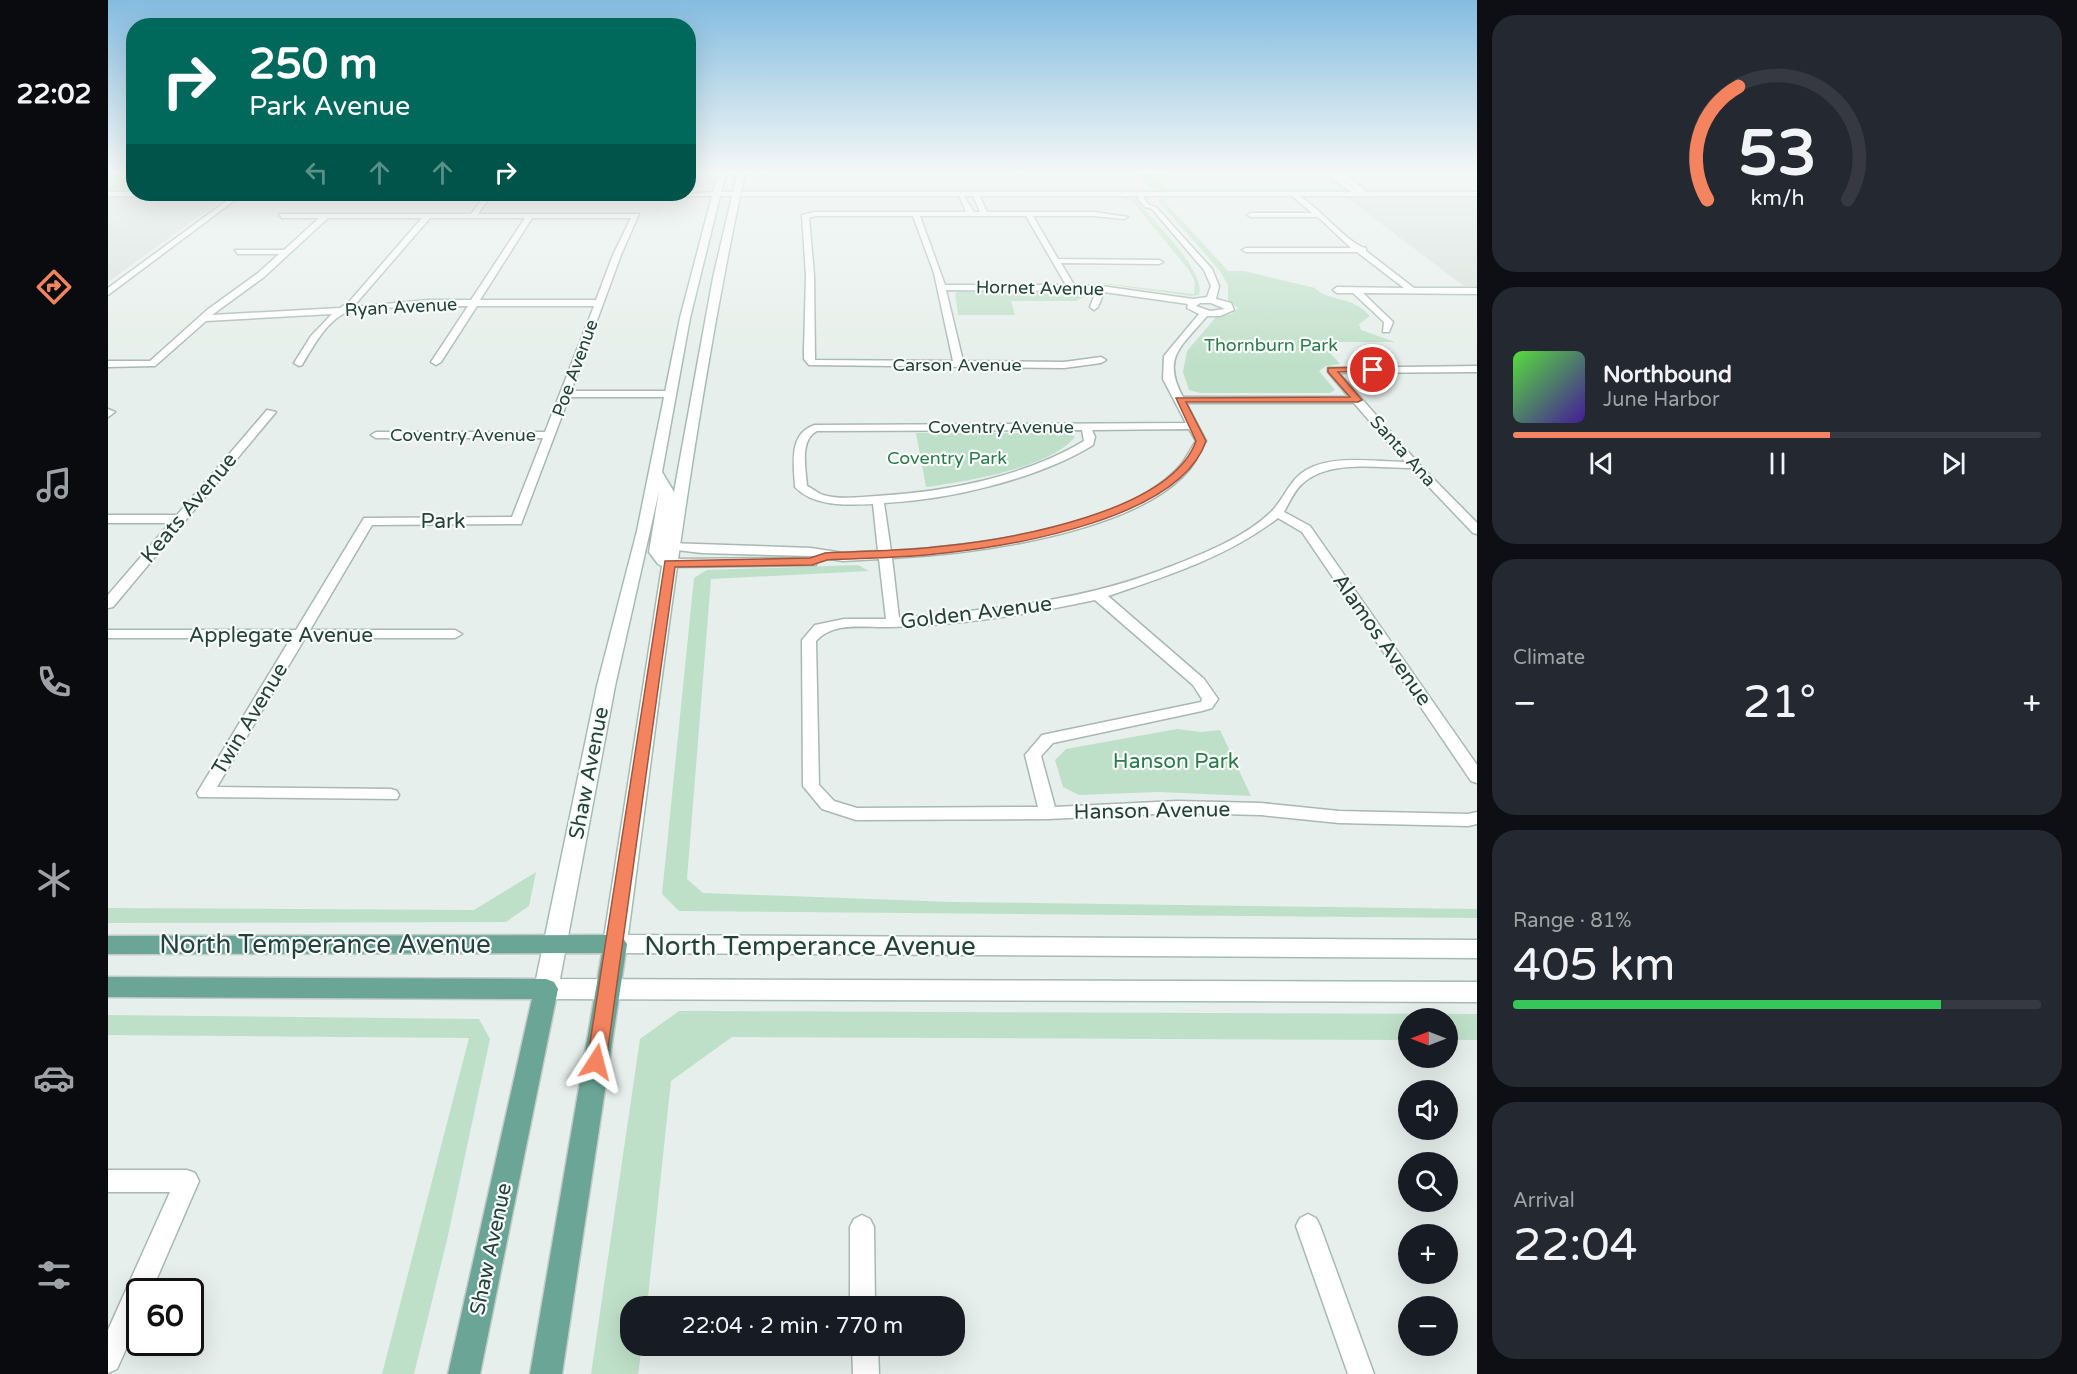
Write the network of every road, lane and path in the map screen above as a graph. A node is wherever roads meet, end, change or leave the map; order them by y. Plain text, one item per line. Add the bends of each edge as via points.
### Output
1 (182, 237) edge
2 (303, 237) edge
3 (410, 237) edge
4 (516, 237) edge
5 (627, 237) edge
6 (705, 237) edge
7 (727, 237) edge
8 (804, 237) edge
9 (924, 237) edge
10 (1042, 237) edge
11 (1180, 237) edge
12 (1343, 237) edge
13 (1246, 250) dead end
14 (1363, 250) junction
15 (238, 252) dead end
16 (287, 252) junction
17 (1056, 261) junction
18 (1159, 262) dead end
19 (941, 287) junction
20 (1071, 287) junction
21 (1101, 289) junction
22 (1336, 290) dead end
23 (1413, 291) junction
24 (1477, 291) edge
25 (108, 292) edge
26 (1357, 292) junction
27 (1211, 300) junction
28 (474, 303) junction
29 (599, 303) junction
30 (1192, 304) junction
31 (1094, 308) dead end
32 (344, 309) junction
33 (1205, 313) junction
34 (203, 318) junction
35 (1386, 330) dead end
36 (1101, 360) dead end
37 (436, 362) dead end
38 (298, 363) dead end
39 (108, 364) edge
40 (959, 365) junction
41 (1477, 369) edge
42 (567, 391) junction
43 (672, 391) junction
44 (1180, 400) junction
45 (1358, 400) junction
46 (271, 412) dead end
47 (1195, 426) junction
48 (1086, 427) junction
49 (376, 435) dead end
50 (550, 435) junction
51 (686, 455) junction
52 (1414, 465) junction
53 (655, 472) junction
54 (878, 499) junction
55 (1277, 513) junction
56 (108, 519) edge
57 (180, 519) junction
58 (369, 521) joint
59 (517, 521) joint
60 (1477, 530) edge
61 (672, 546) junction
62 (884, 554) junction
63 (825, 556) junction
64 (670, 563) junction
65 (1098, 595) junction
66 (108, 604) edge
67 (893, 623) junction
68 (108, 634) edge
69 (455, 634) dead end
70 (300, 635) junction
71 (1477, 777) edge
72 (391, 795) dead end
73 (828, 805) joint
74 (1048, 813) junction
75 (1477, 818) edge
76 (555, 944) junction
77 (108, 945) edge
78 (615, 945) junction
79 (1477, 949) edge
80 (108, 987) edge
81 (546, 989) junction
82 (608, 989) junction
83 (1477, 992) edge
84 (108, 1181) edge
85 (1308, 1226) dead end
86 (862, 1227) dead end
87 (864, 1296) edge
88 (865, 1356) edge
89 (108, 1360) edge
90 (464, 1374) edge
91 (546, 1374) edge
92 (866, 1374) edge
93 (1361, 1374) edge

1 - 25 street
2 - 16 street
3 - 32 street
4 - 28 street
5 - 29 street, Poe Avenue
6 - 43 main road, Shaw Avenue
7 - 51 main road
8 - 40 street, Carson Avenue via 809,265 807,318 812,363
9 - 19 street
10 - 17 street
11 - 27 street via 1208,269 1215,286
12 - 14 street
13 - 14 street
14 - 23 street
15 - 16 street
16 - 34 street
17 - 18 street
17 - 20 street
19 - 20 street, Hornet Avenue
19 - 40 street
20 - 21 street, Hornet Avenue
21 - 30 street, Hornet Avenue
21 - 31 street
22 - 26 street
23 - 24 street
23 - 26 street
26 - 35 street via 1389,322
27 - 30 street
27 - 33 street via 1228,305 1230,310
28 - 29 street, Ryan Avenue
28 - 32 street, Ryan Avenue
28 - 37 street
29 - 42 street, Poe Avenue
30 - 33 street
32 - 34 street, Ryan Avenue
32 - 38 street via 310,344
33 - 44 street via 1168,356 1168,379
34 - 39 street via 152,364
36 - 40 street, Carson Avenue via 1064,365
41 - 45 street, Santa Ana via 1331,370
42 - 43 street
42 - 50 street, Poe Avenue
43 - 51 main road via 680,390 685,396 679,435
43 - 53 main road, Shaw Avenue
44 - 45 street
44 - 47 street
45 - 52 street, Santa Ana
46 - 57 street, Keats Avenue
47 - 48 street, Coventry Avenue
47 - 62 street via 1201,441 1187,468 1169,483 1118,510 1013,540
48 - 54 street via 1090,437 1084,448 1034,471 974,487
48 - 54 street, Coventry Avenue via 807,430 801,438 801,487 809,495 824,499
49 - 50 street, Coventry Avenue
50 - 59 street, Poe Avenue
51 - 61 main road
52 - 55 street, Golden Avenue via 1338,465 1314,470 1296,483
52 - 60 street, Santa Ana
53 - 64 main road via 667,492 657,552
53 - 76 main road, Shaw Avenue via 606,686
54 - 62 street
55 - 65 street, Golden Avenue via 1248,534 1176,569
55 - 71 street, Alamos Avenue via 1306,529
56 - 57 street
57 - 66 street, Keats Avenue
58 - 59 street, Park
58 - 70 street, Twin Avenue
61 - 63 street via 811,552
61 - 64 main road
62 - 63 street
62 - 67 street
63 - 64 street via 812,562
64 - 78 main road
65 - 67 street, Golden Avenue via 1021,611
65 - 74 street via 1199,682 1210,699 1207,705 1197,708 1048,739 1033,754
67 - 73 street, Golden Avenue via 844,623 820,628 809,640 811,786
68 - 70 street, Applegate Avenue
69 - 70 street, Applegate Avenue
70 - 72 street, Twin Avenue via 205,793
73 - 74 street, Hanson Avenue via 856,814
74 - 75 street, Hanson Avenue via 1177,807 1261,809 1339,817
76 - 77 main road, North Temperance Avenue
76 - 78 main road, North Temperance Avenue
76 - 81 main road, Shaw Avenue
78 - 79 main road, North Temperance Avenue
78 - 82 main road
80 - 81 main road, North Temperance Avenue
81 - 82 main road, North Temperance Avenue
81 - 90 main road, Shaw Avenue
82 - 83 main road, North Temperance Avenue
82 - 91 main road
84 - 89 street via 188,1181
85 - 93 street
86 - 87 street
88 - 92 street

